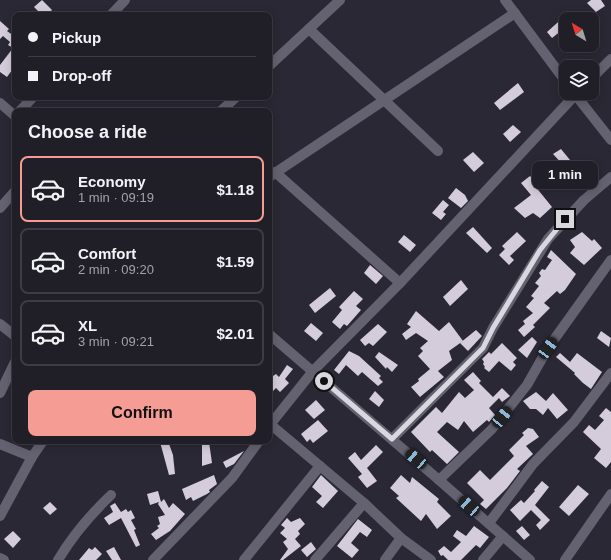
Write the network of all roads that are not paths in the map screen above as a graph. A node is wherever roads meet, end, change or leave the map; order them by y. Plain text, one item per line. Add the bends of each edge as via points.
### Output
1 (125, 0) edge
2 (340, 0) edge
3 (505, 0) edge
4 (114, 12) edge
5 (515, 13) junction
6 (309, 29) junction
7 (611, 59) edge
8 (272, 63) edge
9 (599, 71) edge
10 (559, 73) edge
11 (384, 99) junction
12 (30, 100) edge
13 (233, 100) edge
14 (570, 100) edge
15 (581, 100) edge
16 (0, 103) edge
17 (23, 108) edge
18 (223, 108) edge
19 (12, 113) edge
20 (611, 140) edge
21 (438, 151) dead end
22 (272, 175) edge
23 (611, 177) edge
24 (12, 194) edge
25 (0, 208) edge
26 (611, 260) edge
27 (400, 283) junction
28 (0, 324) edge
29 (12, 334) edge
30 (272, 337) edge
31 (12, 368) edge
32 (313, 371) junction
33 (611, 373) edge
34 (0, 393) edge
35 (272, 422) edge
36 (272, 427) edge
37 (392, 439) junction
38 (0, 444) edge
39 (41, 444) edge
40 (257, 444) edge
41 (32, 457) junction
42 (320, 466) junction
43 (439, 480) junction
44 (611, 494) edge
45 (111, 495) dead end
46 (364, 503) junction
47 (0, 516) edge
48 (489, 523) junction
49 (503, 536) junction
50 (401, 538) junction
51 (0, 558) edge
52 (4, 560) edge
53 (58, 560) edge
54 (152, 560) edge
55 (244, 560) edge
56 (315, 560) edge
57 (385, 560) edge
58 (431, 560) edge
59 (483, 560) edge
60 (530, 560) edge
61 (565, 560) edge

1 - 4 street
2 - 6 street
3 - 5 street
5 - 10 street
5 - 11 street
6 - 8 street
6 - 11 street
7 - 9 street
11 - 21 street
11 - 22 street
12 - 17 street
13 - 18 street
14 - 27 street
15 - 20 street
16 - 19 street
22 - 27 street
23 - 37 street via 584,200 548,239 483,348
24 - 25 street
26 - 43 street via 548,348 527,385 492,429
27 - 32 street
28 - 29 street
30 - 32 street
31 - 34 street
32 - 35 street
32 - 37 street
33 - 48 street via 574,422 533,464
36 - 42 street
37 - 43 street
38 - 41 street
39 - 41 street
40 - 54 street via 232,478
41 - 47 street
42 - 46 street
42 - 55 street
43 - 48 street
44 - 61 street
45 - 53 street via 82,524
46 - 50 street
46 - 56 street
48 - 49 street
49 - 59 street
49 - 60 street
50 - 57 street
50 - 58 street
51 - 52 street

